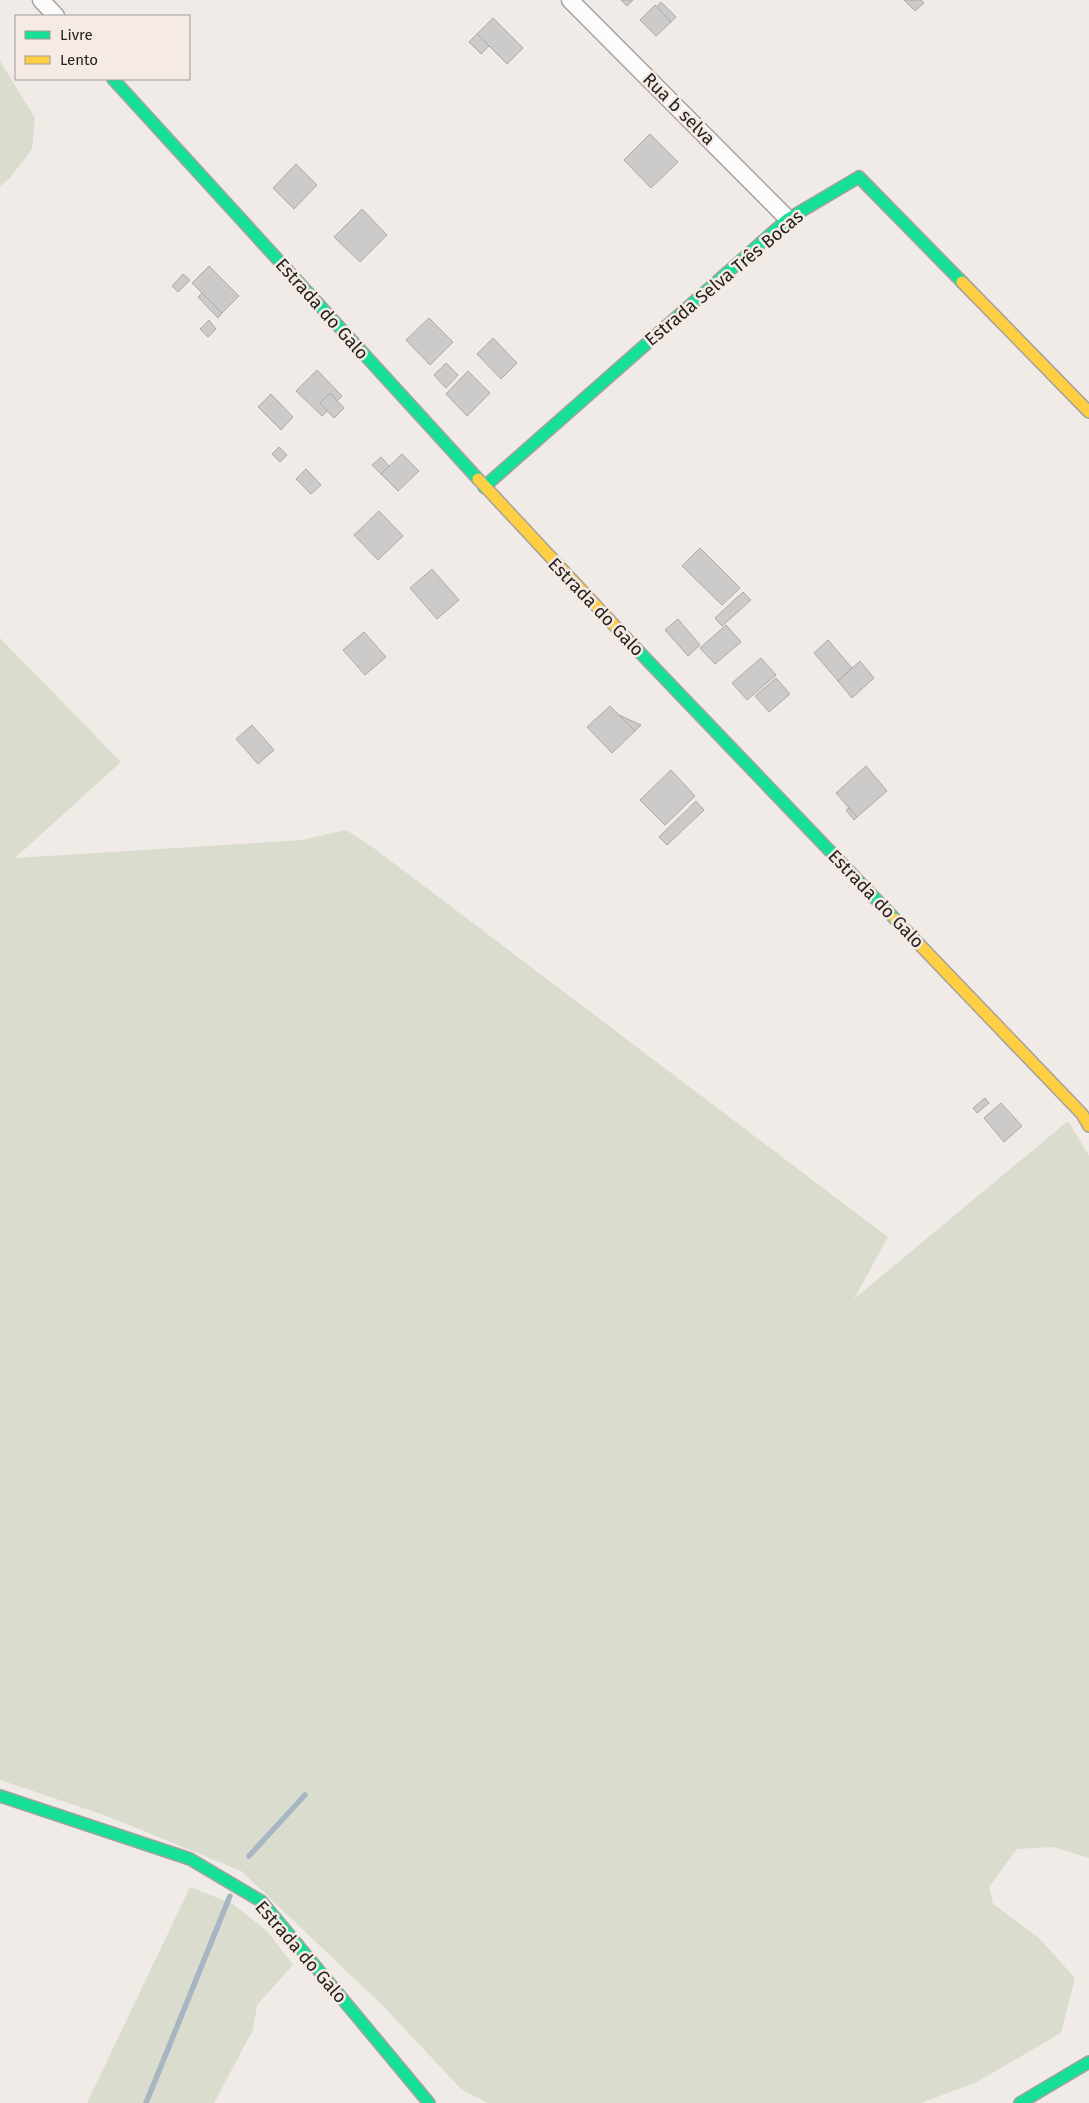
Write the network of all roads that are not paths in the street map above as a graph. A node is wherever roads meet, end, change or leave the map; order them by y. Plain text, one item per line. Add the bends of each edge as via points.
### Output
1 (41, 0) edge
2 (570, 0) edge
3 (55, 15) edge
4 (114, 80) edge
5 (788, 219) junction
6 (1089, 412) edge
7 (484, 487) junction
8 (1089, 1126) edge
9 (0, 1796) edge
10 (1089, 2062) edge
11 (429, 2103) edge
12 (1020, 2103) edge

1 - 3 street
2 - 5 street, Rua b selva
4 - 7 street, Estrada do Galo
5 - 6 street, Estrada Selva Três Bocas via 859,177
5 - 7 street, Estrada Selva Três Bocas
7 - 8 street, Estrada do Galo via 1075,1106
9 - 11 street, Estrada do Galo via 190,1859 261,1901
10 - 12 street

